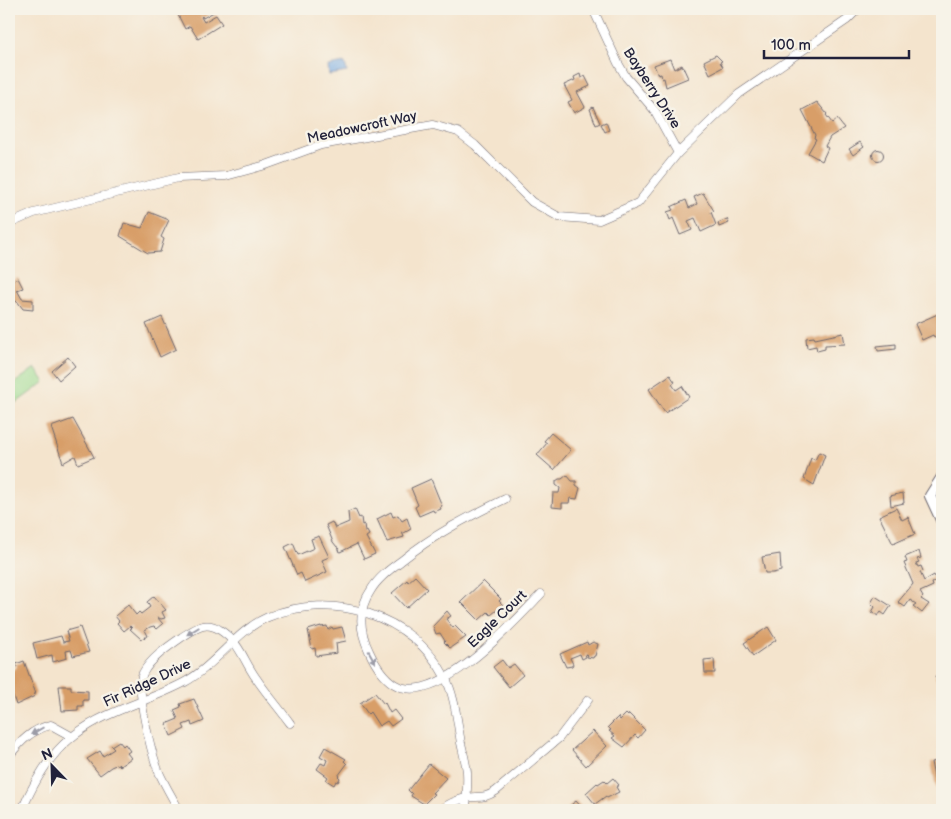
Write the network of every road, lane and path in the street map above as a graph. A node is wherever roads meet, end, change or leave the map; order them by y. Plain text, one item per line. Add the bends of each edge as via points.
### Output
1 (593, 9) edge
2 (858, 9) edge
3 (678, 153) junction
4 (9, 224) edge
5 (942, 477) edge
6 (505, 498) dead end
7 (942, 522) edge
8 (541, 594) dead end
9 (361, 611) junction
10 (235, 641) junction
11 (446, 677) junction
12 (588, 700) dead end
13 (141, 701) junction
14 (290, 724) dead end
15 (71, 736) junction
16 (9, 756) edge
17 (466, 798) junction
18 (22, 810) edge
19 (179, 810) edge
20 (440, 810) edge
21 (466, 810) edge

1 - 3 street, Bayberry Drive via 626,77 655,111
2 - 3 street, Meadowcroft Way via 847,20 739,94
3 - 4 street, Meadowcroft Way via 638,204 599,220 559,218 532,202 458,132 433,125 320,145 226,176 178,178 34,213
5 - 7 street via 930,496
6 - 9 street via 422,544 381,578
8 - 11 street, Eagle Court via 498,639
9 - 10 street, Fir Ridge Drive via 323,606 284,611 267,617
9 - 11 street, Fir Ridge Drive via 390,622 414,639 426,649
9 -> 11 street, Eagle Court via 361,631 366,644 392,684 417,688 432,685
10 - 13 street, Fir Ridge Drive via 185,682
10 -> 13 street via 210,624 192,631 167,647 143,672
10 - 14 street via 254,676
11 - 17 street, Fir Ridge Drive via 467,772
12 - 17 street via 558,738 496,791 487,797
13 - 15 street, Fir Ridge Drive
13 - 19 street via 158,768
15 -> 16 street via 51,725 40,728
15 - 18 street, Fir Ridge Drive via 48,762
17 - 20 street
17 - 21 street, Fir Ridge Drive

